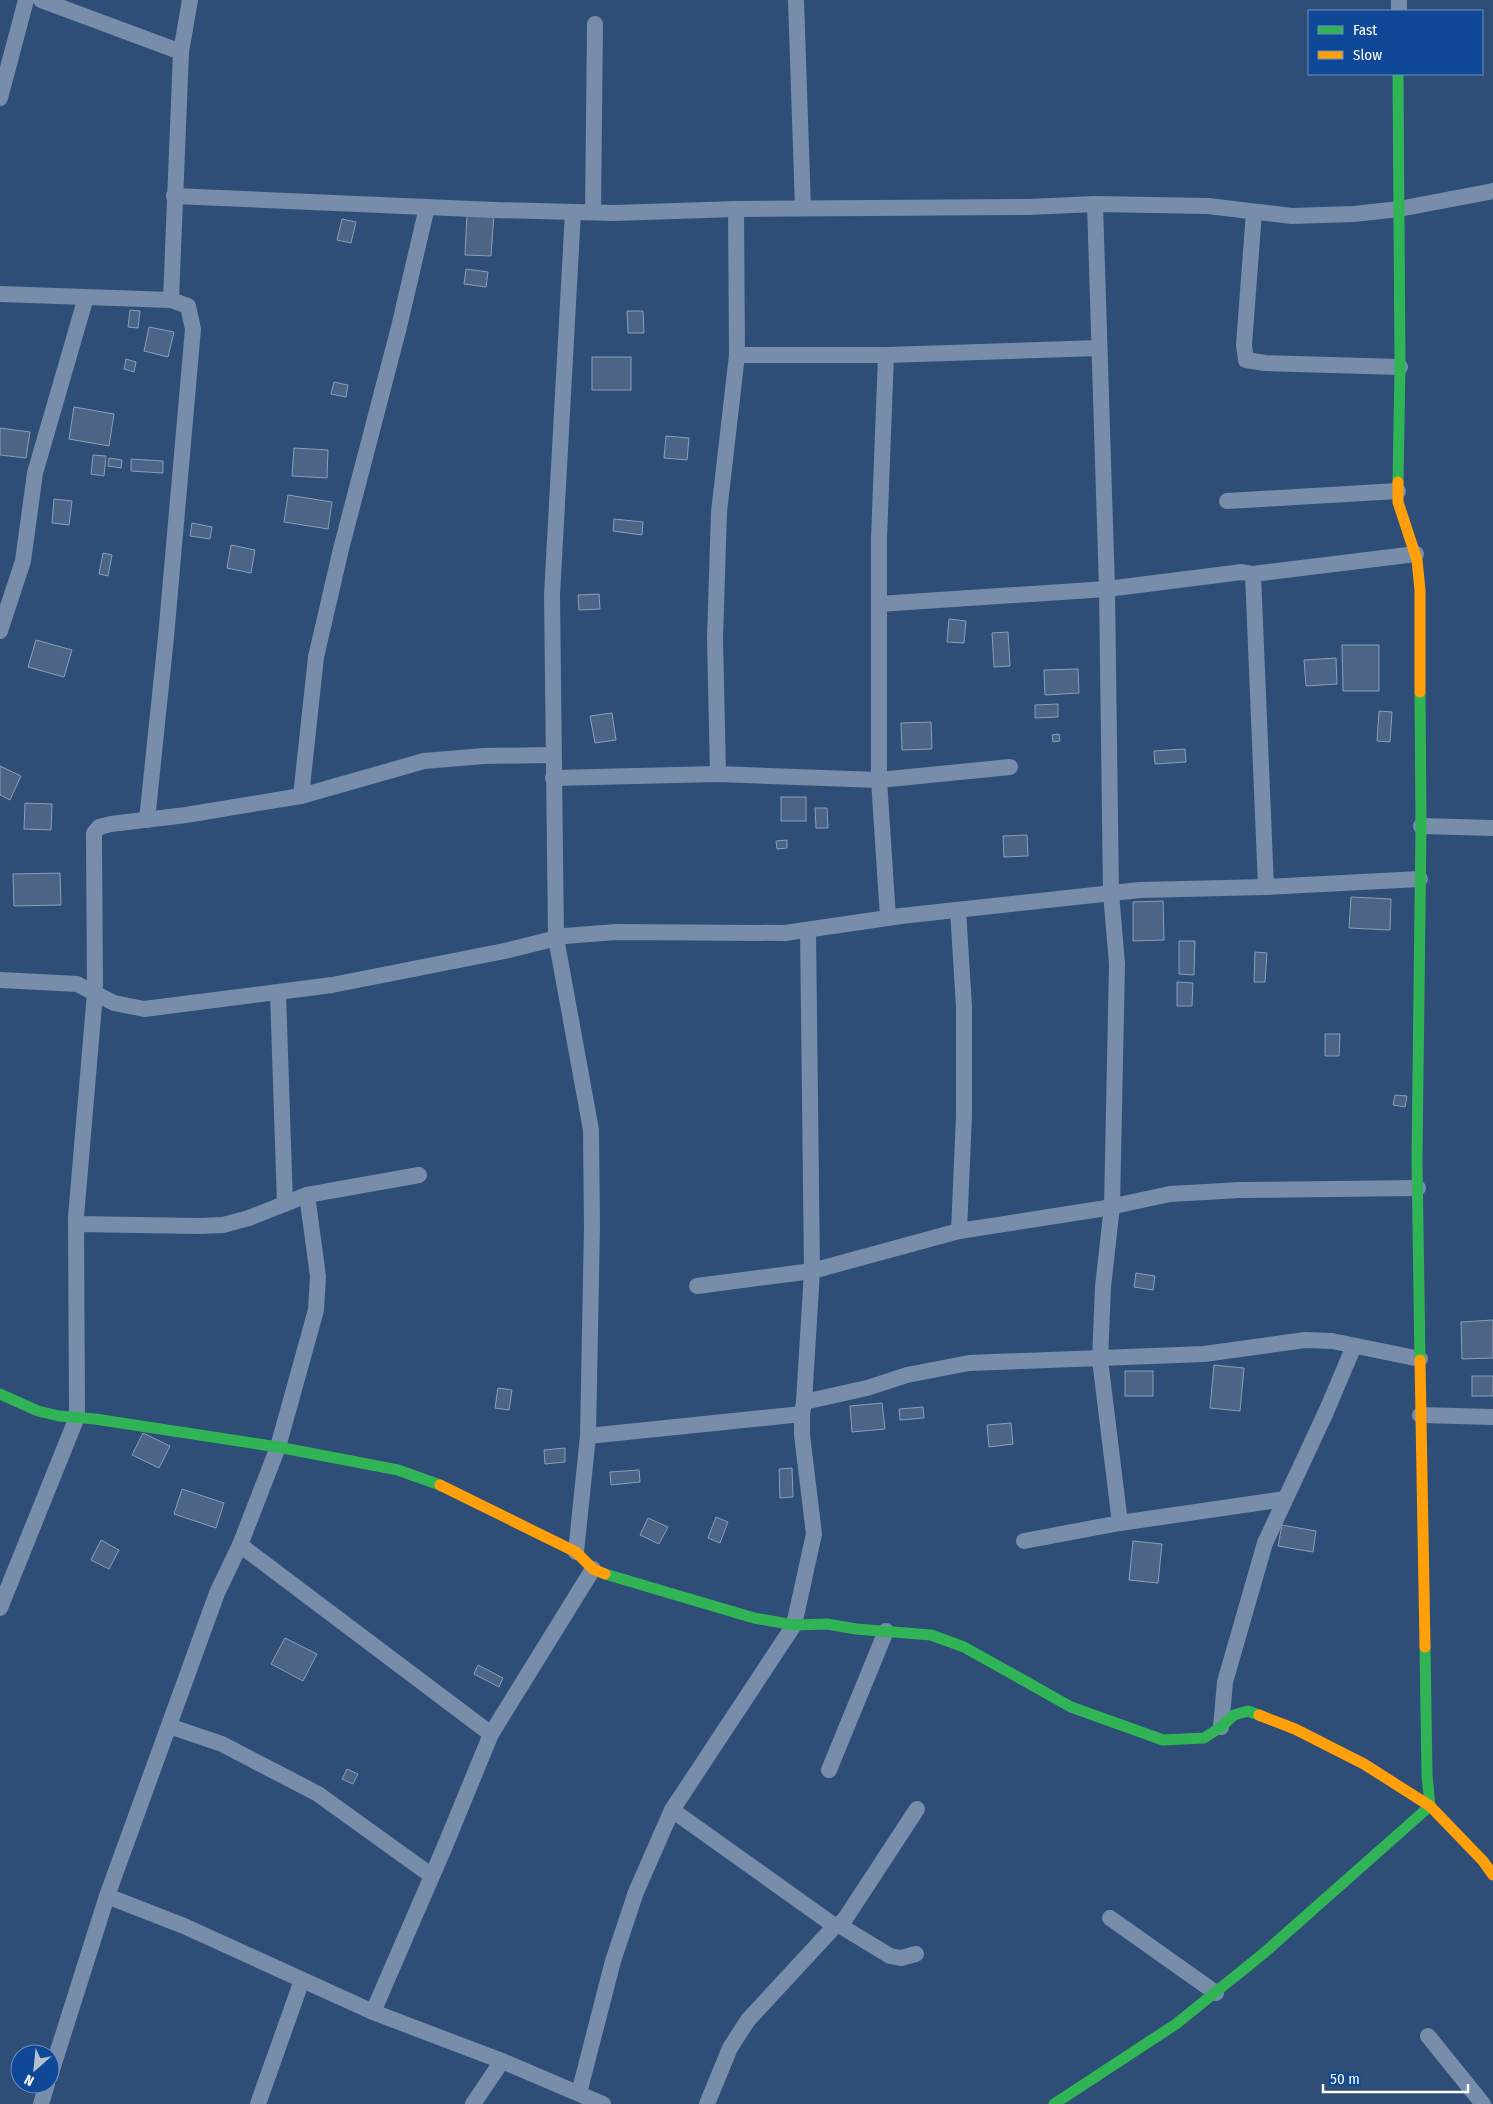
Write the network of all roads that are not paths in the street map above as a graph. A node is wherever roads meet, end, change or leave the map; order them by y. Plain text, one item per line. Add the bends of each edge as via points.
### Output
1 (26, 0) edge
2 (41, 0) edge
3 (190, 0) edge
4 (796, 0) edge
5 (595, 24) dead end
6 (181, 52) junction
7 (1398, 75) edge
8 (0, 98) edge
9 (1493, 190) edge
10 (174, 196) junction
11 (1095, 204) junction
12 (427, 207) junction
13 (803, 208) junction
14 (736, 209) junction
15 (1399, 209) junction
16 (573, 212) junction
17 (593, 212) junction
18 (1254, 212) junction
19 (0, 294) edge
20 (86, 296) junction
21 (170, 300) junction
22 (1099, 348) junction
23 (737, 355) junction
24 (886, 355) junction
25 (1400, 367) junction
26 (1398, 491) junction
27 (1227, 501) dead end
28 (1416, 554) junction
29 (1253, 574) junction
30 (1107, 589) junction
31 (879, 604) junction
32 (0, 631) edge
33 (552, 756) junction
34 (1010, 767) dead end
35 (718, 774) junction
36 (553, 778) junction
37 (879, 780) junction
38 (301, 796) junction
39 (147, 820) junction
40 (1421, 826) junction
41 (1493, 828) edge
42 (1420, 879) junction
43 (1266, 887) junction
44 (1111, 893) junction
45 (958, 910) junction
46 (888, 918) junction
47 (808, 930) junction
48 (556, 938) junction
49 (0, 980) edge
50 (95, 993) junction
51 (278, 993) junction
52 (419, 1175) dead end
53 (1418, 1188) junction
54 (307, 1195) junction
55 (285, 1204) junction
56 (1112, 1206) junction
57 (76, 1224) junction
58 (960, 1231) junction
59 (812, 1271) junction
60 (697, 1286) dead end
61 (1354, 1346) junction
62 (1420, 1359) junction
63 (1100, 1360) junction
64 (0, 1394) edge
65 (803, 1408) junction
66 (1420, 1415) junction
67 (77, 1417) junction
68 (1493, 1417) edge
69 (588, 1436) junction
70 (278, 1447) junction
71 (1285, 1499) junction
72 (1120, 1524) junction
73 (1024, 1540) dead end
74 (240, 1545) junction
75 (576, 1552) junction
76 (593, 1569) junction
77 (0, 1608) edge
78 (794, 1625) junction
79 (886, 1631) junction
80 (169, 1726) junction
81 (1221, 1727) junction
82 (491, 1734) junction
83 (829, 1770) dead end
84 (1430, 1806) junction
85 (918, 1809) dead end
86 (672, 1810) junction
87 (1488, 1862) edge
88 (1493, 1875) edge
89 (432, 1876) junction
90 (107, 1896) junction
91 (1110, 1918) dead end
92 (837, 1925) junction
93 (916, 1954) dead end
94 (302, 1980) junction
95 (1216, 1993) junction
96 (373, 2012) junction
97 (1428, 2036) dead end
98 (60, 2044) edge
99 (502, 2061) junction
100 (580, 2093) junction
101 (258, 2104) edge
102 (473, 2104) edge
103 (604, 2104) edge
104 (707, 2104) edge
105 (1054, 2104) edge
106 (1483, 2104) edge

1 - 8 street
2 - 6 street
3 - 6 street
4 - 13 street
5 - 17 street
6 - 10 street
7 - 15 street
9 - 15 street
10 - 12 street
10 - 21 street
11 - 13 street
11 - 18 street via 1208,206
11 - 22 street
12 - 16 street
12 - 38 street via 316,657
13 - 14 street
14 - 17 street
14 - 23 street
15 - 18 street via 1323,216
15 - 25 street
16 - 17 street
16 - 33 street via 552,595
18 - 25 street via 1244,345 1246,360
19 - 20 street
20 - 21 street
20 - 32 street via 35,473 23,561
21 - 39 street via 188,306 193,329
22 - 24 street
22 - 30 street
23 - 24 street
23 - 35 street via 719,512 715,638
24 - 31 street
25 - 26 street
26 - 27 street
26 - 28 street via 1398,502
28 - 29 street
28 - 40 street via 1420,590
29 - 30 street via 1242,572
29 - 43 street
30 - 31 street
30 - 44 street
31 - 37 street
33 - 36 street
33 - 38 street via 424,760
34 - 37 street
35 - 36 street
35 - 37 street
36 - 48 street
37 - 46 street
38 - 39 street
39 - 50 street via 99,827 94,833
40 - 41 street
40 - 42 street
42 - 43 street
42 - 53 street
43 - 44 street
44 - 45 street
44 - 56 street via 1116,964
45 - 46 street
45 - 58 street via 964,1007
46 - 47 street
47 - 48 street via 785,933 616,932
47 - 59 street
48 - 51 street via 509,950
48 - 69 street via 591,1130
49 - 50 street via 77,984
50 - 51 street via 114,1003 144,1009
50 - 57 street
51 - 55 street
52 - 54 street
53 - 56 street via 1170,1194
53 - 62 street
54 - 55 street
54 - 70 street via 318,1276 316,1310
55 - 57 street via 223,1225
56 - 58 street
56 - 63 street via 1103,1287
57 - 67 street
58 - 59 street
59 - 60 street
59 - 65 street
61 - 62 street
61 - 63 street via 1305,1340 1204,1354
61 - 71 street
62 - 66 street
63 - 65 street via 969,1364 907,1375
63 - 72 street
64 - 67 street via 38,1411
65 - 69 street
65 - 78 street via 802,1435 814,1534
66 - 68 street
66 - 84 street
67 - 70 street
67 - 77 street
69 - 75 street
70 - 74 street
70 - 75 street via 398,1470 429,1480
71 - 72 street
71 - 81 street via 1265,1543 1225,1682
72 - 73 street
74 - 80 street via 217,1593
74 - 82 street
75 - 76 street
76 - 78 street via 754,1618
76 - 82 street
78 - 79 street via 827,1624
78 - 86 street
79 - 81 street via 931,1635 964,1647 1070,1707 1163,1740 1204,1738
79 - 83 street
80 - 89 street via 222,1744 318,1794
80 - 90 street
81 - 84 street via 1234,1715 1248,1711 1256,1714 1295,1729 1364,1764
82 - 89 street
84 - 87 street
84 - 95 street
85 - 92 street via 845,1919
86 - 92 street
86 - 100 street via 636,1892 613,1961
87 - 88 street
89 - 96 street
90 - 94 street via 184,1926
90 - 98 street
91 - 95 street
92 - 93 street via 890,1956 901,1958
92 - 104 street via 748,2020 730,2048
94 - 96 street
94 - 101 street
95 - 105 street via 1176,2024
96 - 99 street
97 - 106 street
99 - 100 street
99 - 102 street
100 - 103 street

